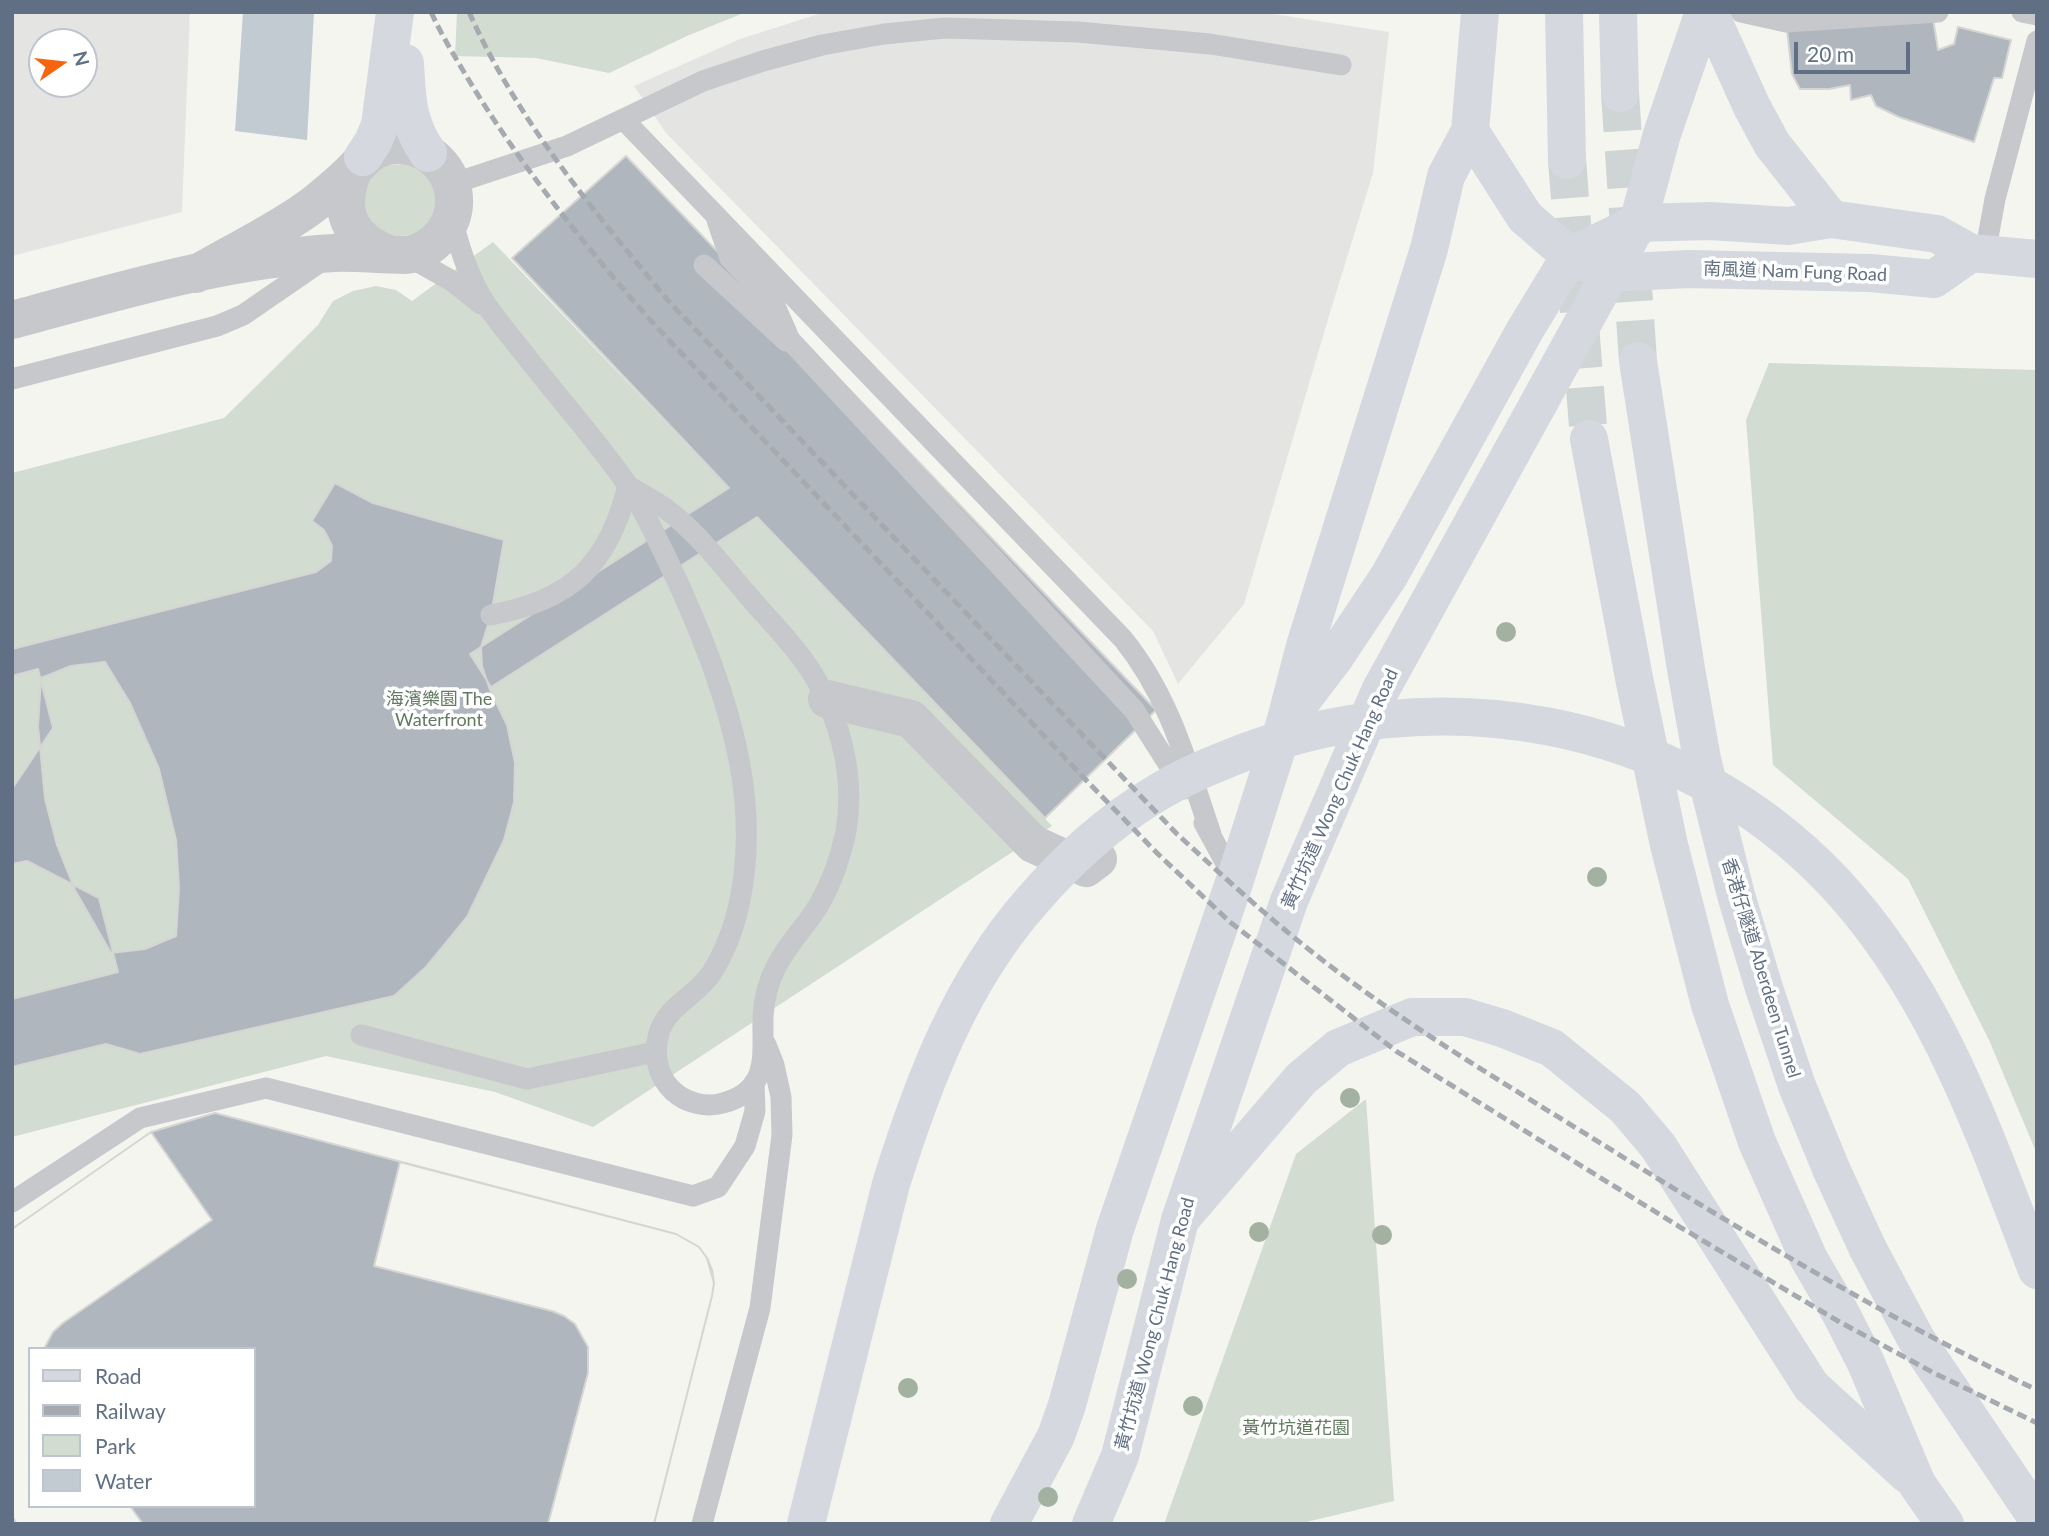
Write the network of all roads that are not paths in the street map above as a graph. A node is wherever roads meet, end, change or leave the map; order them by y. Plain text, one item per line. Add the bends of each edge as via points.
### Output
1 (395, 12) edge
2 (402, 12) edge
3 (1480, 12) edge
4 (1564, 12) edge
5 (1618, 12) edge
6 (1704, 12) edge
7 (1709, 12) edge
8 (1741, 12) edge
9 (1938, 12) edge
10 (2022, 12) edge
11 (2037, 15) edge
12 (2037, 41) edge
13 (1341, 65) dead end
14 (1620, 93) tunnel mouth
15 (623, 119) junction
16 (1470, 131) junction
17 (428, 153) junction
18 (1567, 160) tunnel mouth
19 (358, 164) junction
20 (452, 201) junction
21 (716, 215) junction
22 (1831, 219) junction
23 (1648, 223) junction
24 (1557, 245) junction
25 (334, 253) junction
26 (1978, 253) junction
27 (397, 254) junction
28 (2037, 259) edge
29 (704, 265) dead end
30 (1610, 273) junction
31 (196, 274) junction
32 (493, 314) junction
33 (12, 320) edge
34 (1638, 361) tunnel mouth
35 (823, 376) junction
36 (12, 379) edge
37 (1589, 439) tunnel mouth
38 (628, 485) junction
39 (491, 615) dead end
40 (827, 699) junction
41 (1284, 723) junction
42 (1184, 789) junction
43 (1211, 834) junction
44 (1235, 880) junction
45 (361, 1035) dead end
46 (764, 1040) junction
47 (655, 1052) junction
48 (754, 1083) junction
49 (12, 1202) edge
50 (1180, 1220) junction
51 (2037, 1270) edge
52 (1917, 1484) junction
53 (2037, 1518) edge
54 (702, 1524) edge
55 (806, 1524) edge
56 (1009, 1524) edge
57 (1091, 1524) edge
58 (1945, 1524) edge

1 - 19 main road via 380,125
2 - 17 main road via 411,122
3 - 16 main road
4 - 18 main road
5 - 14 main road
6 - 23 main road, 黃竹坑道 Wong Chuk Hang Road via 1655,160
7 - 22 main road via 1772,144
8 - 9 lane via 1786,22
10 - 11 lane
12 - 26 lane
13 - 15 lane via 1210,44 1078,32 945,28 847,40 762,61 703,81
15 - 20 lane
15 - 21 lane
16 - 24 main road via 1525,217
16 - 41 main road via 1446,176 1429,249
17 - 19 street via 395,145 378,149
17 - 20 street via 439,162
19 - 27 street via 346,187 349,222 372,247
19 - 31 street via 298,216
20 - 27 street via 445,232 434,243 421,251
20 - 32 lane via 467,268
21 - 35 lane via 730,258 775,306 790,340
21 - 43 lane via 1123,639 1169,712
22 - 23 main road via 1788,226
22 - 26 main road via 1937,234
23 - 24 main road
23 - 30 main road, 黃竹坑道 Wong Chuk Hang Road
24 - 30 main road
24 - 41 main road via 1545,296 1389,576
25 - 27 street
25 - 31 street
25 - 36 lane via 243,315 216,326
26 - 28 main road
26 - 30 main road, 南風道 Nam Fung Road via 1934,279 1689,269
27 - 32 lane via 452,281
29 - 35 lane
30 - 50 main road, 黃竹坑道 Wong Chuk Hang Road via 1380,691 1289,901
31 - 33 street
32 - 38 lane
34 - 53 main road, 香港仔隧道 Aberdeen Tunnel via 1702,759 1736,895 1797,1086 1868,1249 1916,1339
35 - 42 lane via 1134,710
37 - 52 main road via 1667,832 1710,1005 1757,1142 1809,1259 1866,1363
38 - 39 lane via 620,518 583,575 525,609
38 - 40 lane via 666,509 697,537 804,660
38 - 47 lane via 696,625 729,723 745,802 743,882 734,921 712,973 659,1029
40 - 42 street via 911,719 1033,844 1086,868
40 - 46 lane via 842,740 848,783 846,828 821,900 776,966 767,989
41 - 44 main road
42 - 43 lane
43 - 44 lane
44 - 56 main road via 1115,1228 1067,1405 1056,1436
45 - 47 lane via 527,1079
46 - 48 lane via 764,1062
46 - 54 lane via 781,1097 782,1135 762,1295
47 - 48 lane via 660,1074 674,1092 693,1103 716,1105 738,1098
48 - 49 lane via 755,1111 746,1146 718,1187 693,1196 265,1088 141,1118
50 - 52 main road via 1301,1079 1338,1048 1412,1017 1465,1017 1502,1028 1552,1048 1625,1107 1658,1146 1811,1386
50 - 57 main road, 黃竹坑道 Wong Chuk Hang Road via 1119,1456
51 - 55 main road via 1950,1056 1908,978 1860,910 1798,847 1738,802 1666,764 1586,734 1494,718 1415,715 1320,729 1247,750 1158,792 1117,821 1031,902 981,969 926,1082 891,1184
52 - 58 main road

